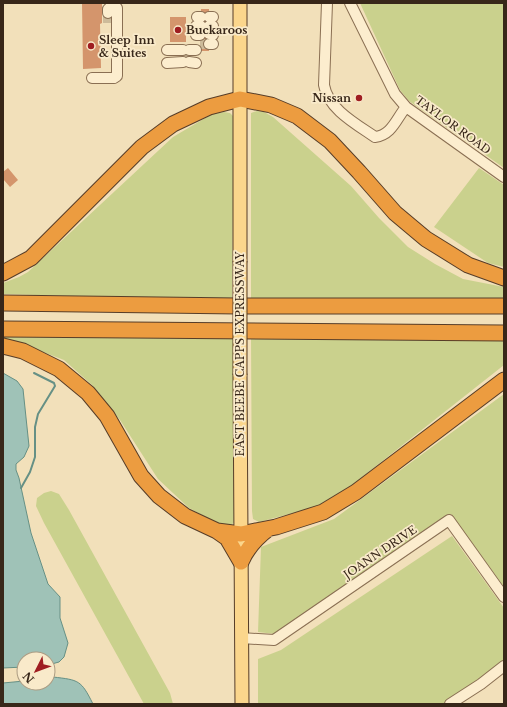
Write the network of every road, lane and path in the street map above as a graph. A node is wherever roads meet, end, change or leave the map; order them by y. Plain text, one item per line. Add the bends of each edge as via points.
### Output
1 (240, 3) edge
2 (327, 3) edge
3 (350, 3) edge
4 (113, 4) edge
5 (111, 21) junction
6 (199, 40) tunnel mouth
7 (167, 56) dead end
8 (92, 78) dead end
9 (240, 99) junction
10 (406, 107) junction
11 (504, 177) edge
12 (3, 273) edge
13 (504, 278) edge
14 (3, 303) edge
15 (504, 306) edge
16 (3, 329) edge
17 (504, 334) edge
18 (3, 346) edge
19 (504, 380) edge
20 (268, 529) junction
21 (217, 531) junction
22 (241, 534) junction
23 (241, 562) junction
24 (504, 597) edge
25 (241, 638) junction
26 (504, 666) edge
27 (242, 704) edge
28 (450, 704) edge

1 - 9 main road, EAST BEEBE CAPPS EXPRESSWAY
2 - 10 street via 324,85 327,96 339,110 374,137 391,130
3 - 10 street, TAYLOR ROAD via 395,94
4 - 5 street via 108,9
4 - 5 street via 117,8
5 - 8 street via 117,76
6 - 7 street
9 - 12 highway via 209,107 173,124 142,147 30,258
9 - 13 highway via 271,105 297,116 330,141 395,213 426,239 468,265
9 - 22 main road, EAST BEEBE CAPPS EXPRESSWAY, bridge
10 - 11 street, TAYLOR ROAD
14 - 15 highway
16 - 17 highway
18 - 21 highway via 23,351 59,369 88,393 107,416 141,476 159,496 185,516
19 - 20 highway via 356,492 323,512
20 - 22 highway
20 - 23 highway via 254,540
21 - 22 highway
21 - 23 highway via 228,538
22 - 23 main road, EAST BEEBE CAPPS EXPRESSWAY
23 - 25 main road, EAST BEEBE CAPPS EXPRESSWAY
24 - 25 street, JOANN DRIVE via 449,520 274,640
25 - 27 main road, EAST BEEBE CAPPS EXPRESSWAY
26 - 28 street

